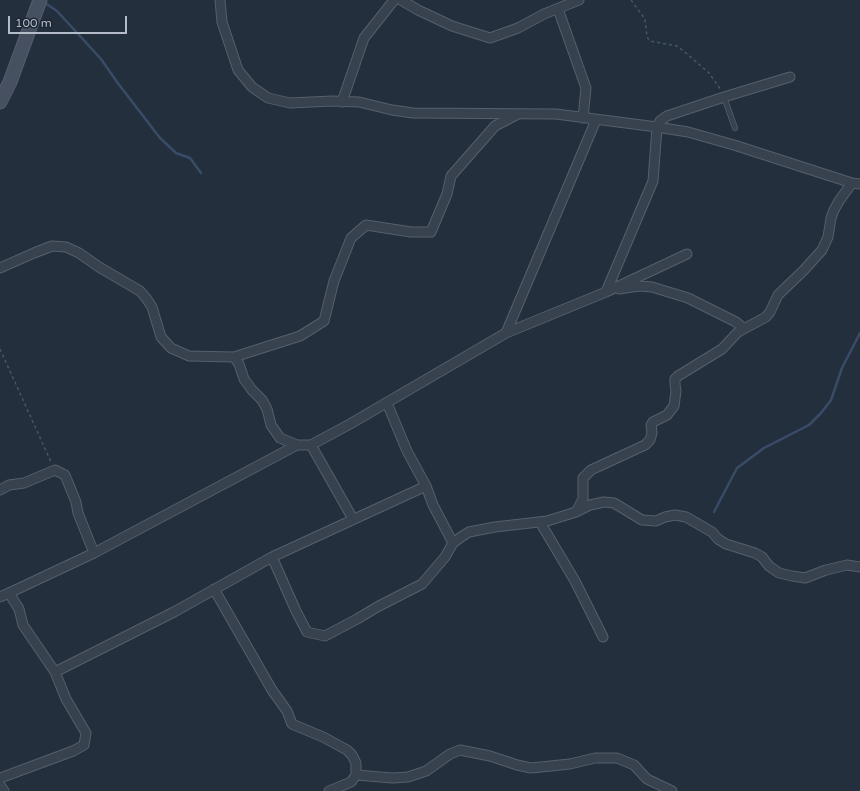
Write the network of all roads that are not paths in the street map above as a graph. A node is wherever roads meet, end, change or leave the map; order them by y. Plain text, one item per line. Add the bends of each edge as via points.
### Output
1 (40, 0) edge
2 (220, 0) edge
3 (394, 0) edge
4 (401, 0) edge
5 (579, 0) edge
6 (559, 5) edge
7 (790, 77) dead end
8 (724, 96) junction
9 (0, 102) edge
10 (342, 102) junction
11 (520, 113) junction
12 (583, 118) junction
13 (596, 120) junction
14 (656, 127) junction
15 (735, 128) dead end
16 (856, 184) edge
17 (687, 254) dead end
18 (0, 268) edge
19 (606, 292) junction
20 (743, 328) junction
21 (506, 333) junction
22 (234, 357) junction
23 (387, 403) junction
24 (311, 444) junction
25 (297, 445) junction
26 (426, 486) junction
27 (0, 490) edge
28 (576, 512) junction
29 (353, 520) junction
30 (540, 522) junction
31 (453, 543) junction
32 (94, 553) junction
33 (272, 557) junction
34 (860, 567) edge
35 (214, 589) junction
36 (9, 593) junction
37 (0, 598) edge
38 (603, 637) dead end
39 (55, 672) junction
40 (356, 776) junction
41 (0, 778) edge
42 (0, 785) edge
43 (4, 791) edge
44 (329, 791) edge
45 (672, 791) edge

1 - 9 street via 10,82
2 - 10 street via 222,22 238,70 252,87 268,98 290,103
3 - 10 street via 364,38
4 - 6 street via 452,26 490,38 518,28
5 - 6 street
6 - 12 street via 586,88
7 - 8 street
8 - 14 street via 667,116
8 - 15 lane
10 - 11 street via 359,102 413,113
11 - 12 street
11 - 22 street via 495,126 451,176 447,194 431,232 411,232 366,225 351,238 334,282 324,321 300,336
12 - 13 street
13 - 14 street
13 - 21 street
14 - 16 street via 703,136
14 - 19 street via 653,181
16 - 20 street via 839,200 822,250 778,296 766,317
17 - 19 street
18 - 22 street via 52,246 66,247 140,291 152,308 161,337 171,348 189,356
19 - 20 street via 639,286 652,287 707,306
19 - 21 street
20 - 28 street via 722,349 675,379 674,406 667,415 653,422 650,440 645,445 591,470 583,478 583,500
21 - 23 street
22 - 25 street via 244,379 262,400 280,438
23 - 24 street
23 - 26 street via 407,451
24 - 25 street
24 - 29 street
25 - 32 street
26 - 29 street
26 - 31 street
27 - 32 street via 55,470 65,475
28 - 30 street
28 - 34 street via 604,502 614,503 642,520 656,521 675,515 686,517 712,532 726,544 755,553 779,573 792,576 805,578 826,570 846,566
29 - 33 street
30 - 31 street via 469,532
30 - 38 street via 575,581
31 - 33 street via 445,557 422,584 325,636 307,632
32 - 36 street
33 - 35 street
35 - 39 street
35 - 40 street via 272,690 288,711 292,724 347,750 356,763
36 - 37 street
36 - 39 street via 19,609 23,625
39 - 41 street via 66,699 86,733 84,745
40 - 44 street via 351,782
40 - 45 street via 408,777 426,771 460,750 531,768 570,764 595,758 617,758 634,765 647,779
42 - 43 street

